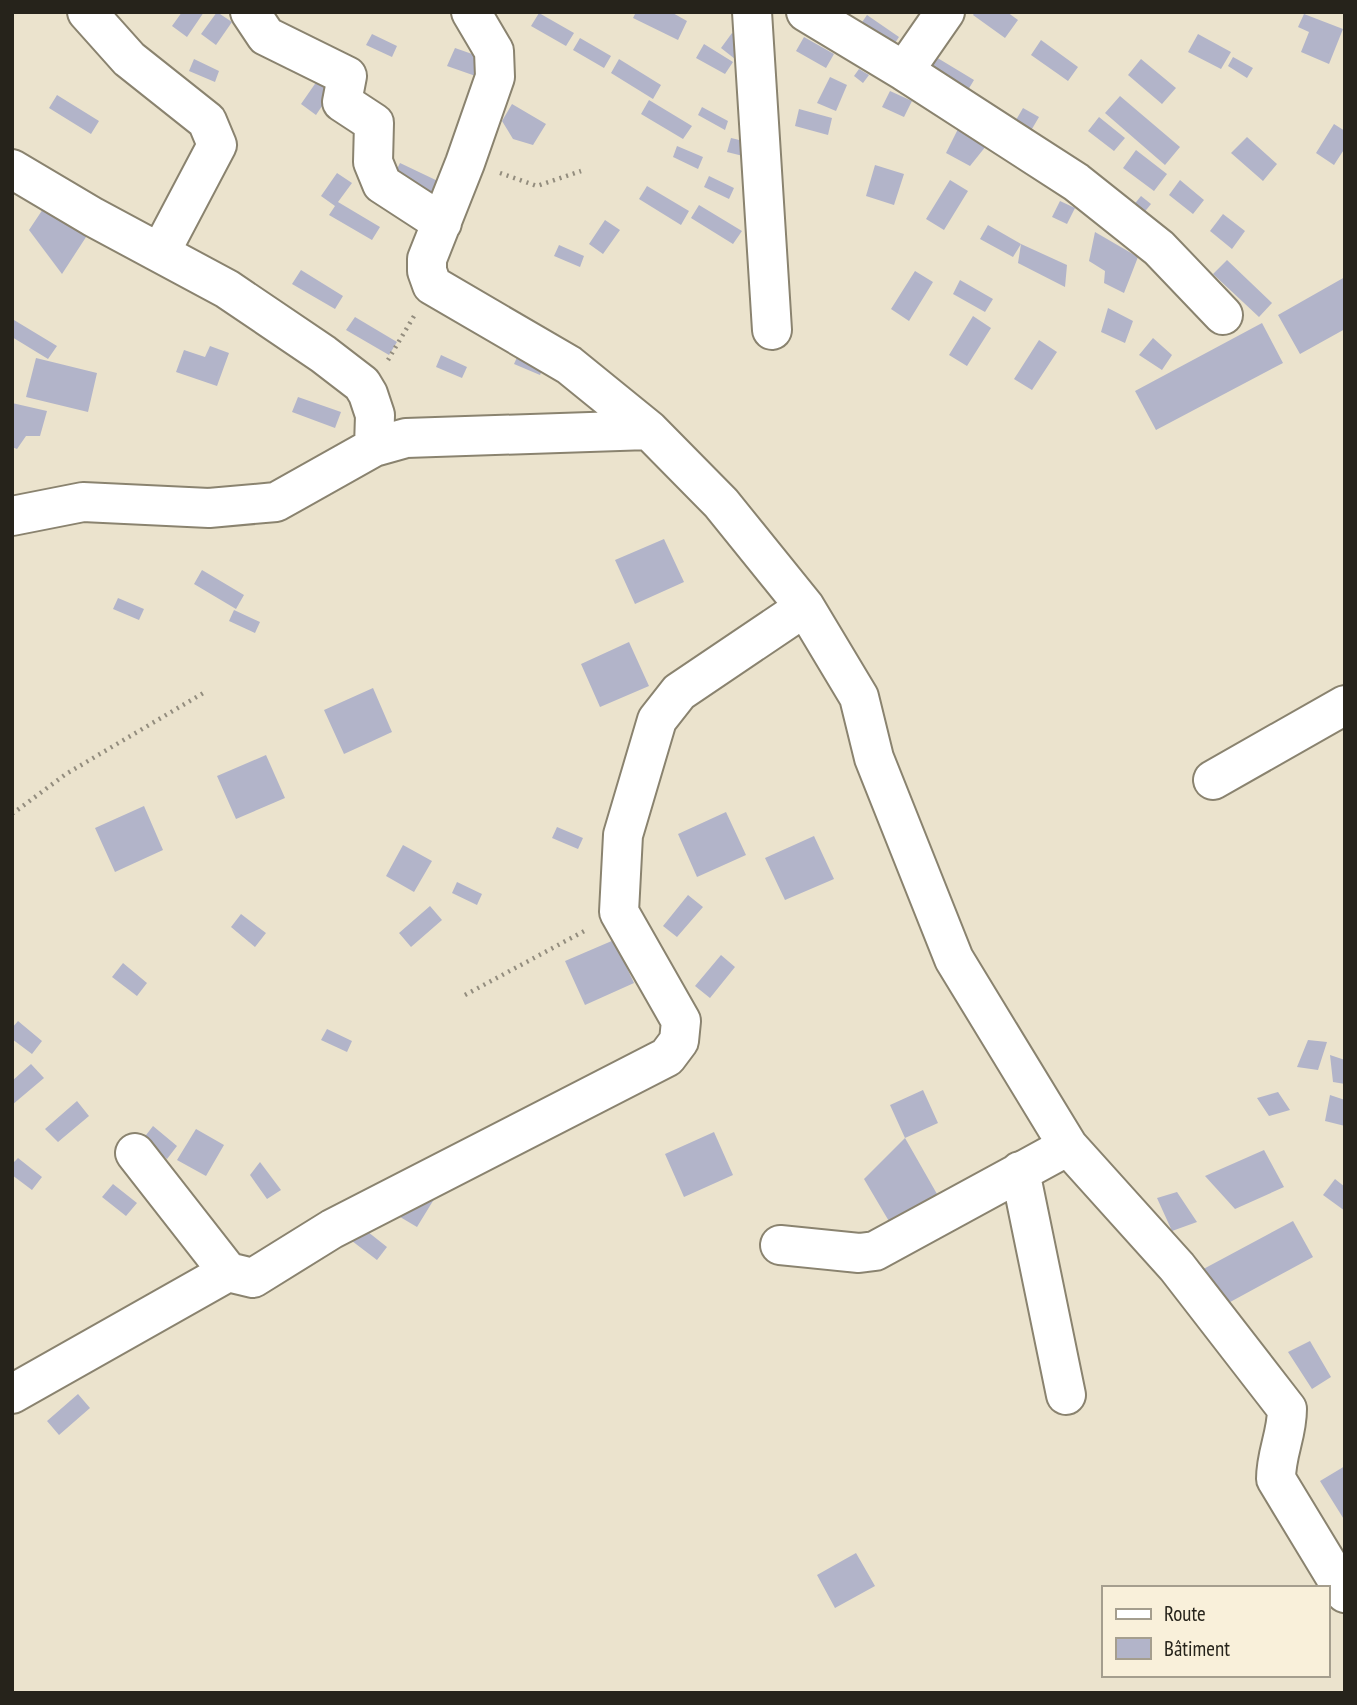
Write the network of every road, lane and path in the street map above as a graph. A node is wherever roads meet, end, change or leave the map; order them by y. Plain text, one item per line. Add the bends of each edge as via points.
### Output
1 (87, 12) edge
2 (250, 12) edge
3 (471, 12) edge
4 (752, 12) edge
5 (806, 12) edge
6 (945, 12) edge
7 (904, 71) junction
8 (466, 163) junction
9 (12, 169) edge
10 (581, 171) dead end
11 (442, 223) junction
12 (160, 253) junction
13 (432, 285) junction
14 (1223, 315) dead end
15 (772, 330) dead end
16 (368, 394) junction
17 (649, 430) junction
18 (373, 447) junction
19 (12, 516) edge
20 (805, 607) junction
21 (205, 692) dead end
22 (1345, 705) edge
23 (1213, 780) dead end
24 (12, 814) edge
25 (619, 912) junction
26 (465, 995) dead end
27 (1068, 1146) junction
28 (135, 1153) dead end
29 (1020, 1171) junction
30 (780, 1245) dead end
31 (228, 1272) junction
32 (12, 1394) edge
33 (1066, 1395) dead end
34 (1345, 1593) edge

1 - 12 street via 129,58 207,121 216,145
2 - 11 street via 266,36 347,76 342,102 374,122 373,162 382,184
3 - 8 street via 495,51 495,77
4 - 15 street
5 - 7 street
6 - 7 street
7 - 14 street via 1076,182 1159,248
8 - 10 path via 537,186
8 - 11 street
9 - 12 street
11 - 13 street via 427,259
12 - 16 street via 249,303 323,354
13 - 16 path
13 - 17 street via 569,365
16 - 18 street via 375,415
17 - 18 street via 406,438
17 - 20 street via 721,503
18 - 19 street via 276,502 208,508 83,502
20 - 25 street via 679,692 657,720 622,835
20 - 27 street via 859,697 874,758 954,958
21 - 24 path via 66,774
22 - 23 street
25 - 26 path
25 - 31 street via 681,1021 679,1041 667,1057 332,1229 253,1278
27 - 29 street
27 - 34 street via 1177,1267 1287,1409 1276,1479
28 - 31 street
29 - 30 street via 875,1251
29 - 33 street
31 - 32 street

